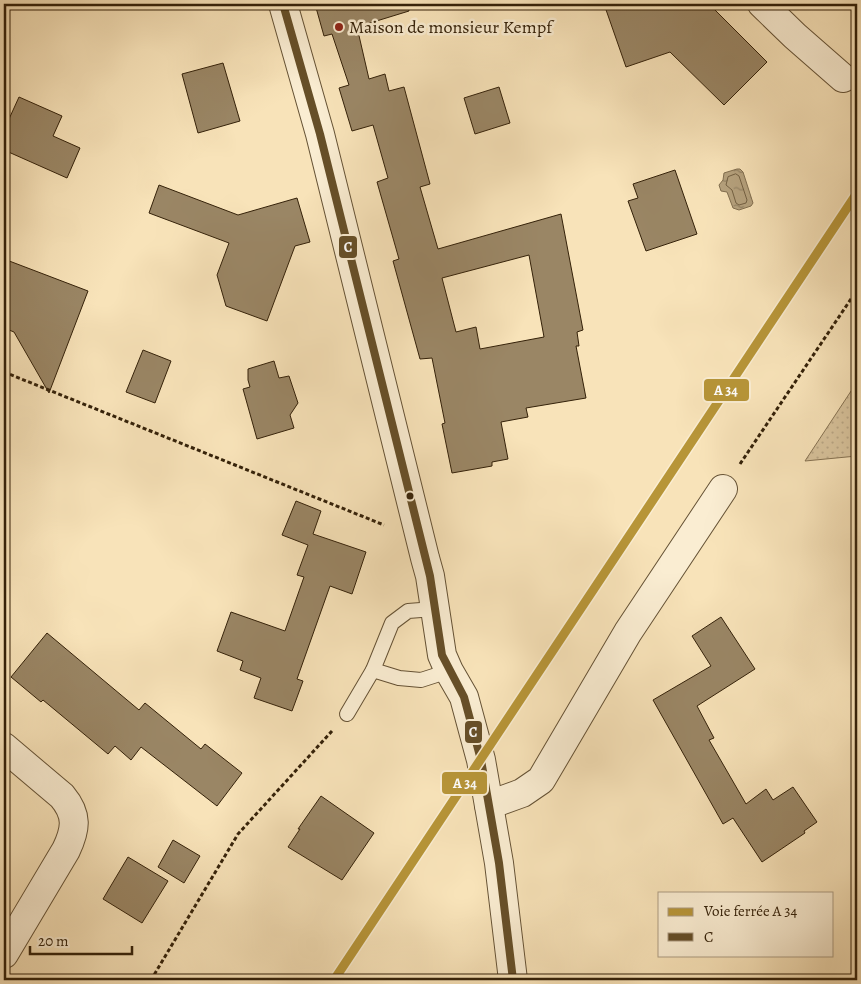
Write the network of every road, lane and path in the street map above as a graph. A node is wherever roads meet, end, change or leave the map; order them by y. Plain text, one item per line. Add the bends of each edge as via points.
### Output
1 (283, 4) edge
2 (762, 4) edge
3 (843, 78) dead end
4 (857, 290) edge
5 (4, 372) edge
6 (723, 489) joint
7 (420, 538) junction
8 (434, 609) junction
9 (373, 670) junction
10 (449, 671) junction
11 (347, 714) joint
12 (4, 747) edge
13 (489, 805) junction
14 (4, 954) edge
15 (151, 980) edge
16 (513, 980) edge

1 - 7 street via 320,134
2 - 3 street
4 - 6 path
5 - 7 path via 399,531 411,540
6 - 13 street via 628,632 541,780 522,793
7 - 8 street
8 - 9 lane via 408,611 392,623
8 - 10 street via 442,655
9 - 10 lane via 399,678 421,680
9 - 11 lane
10 - 13 street via 464,697 470,716
11 - 15 path via 238,834
12 - 14 street via 62,796 69,805 75,824 66,850
13 - 16 street

